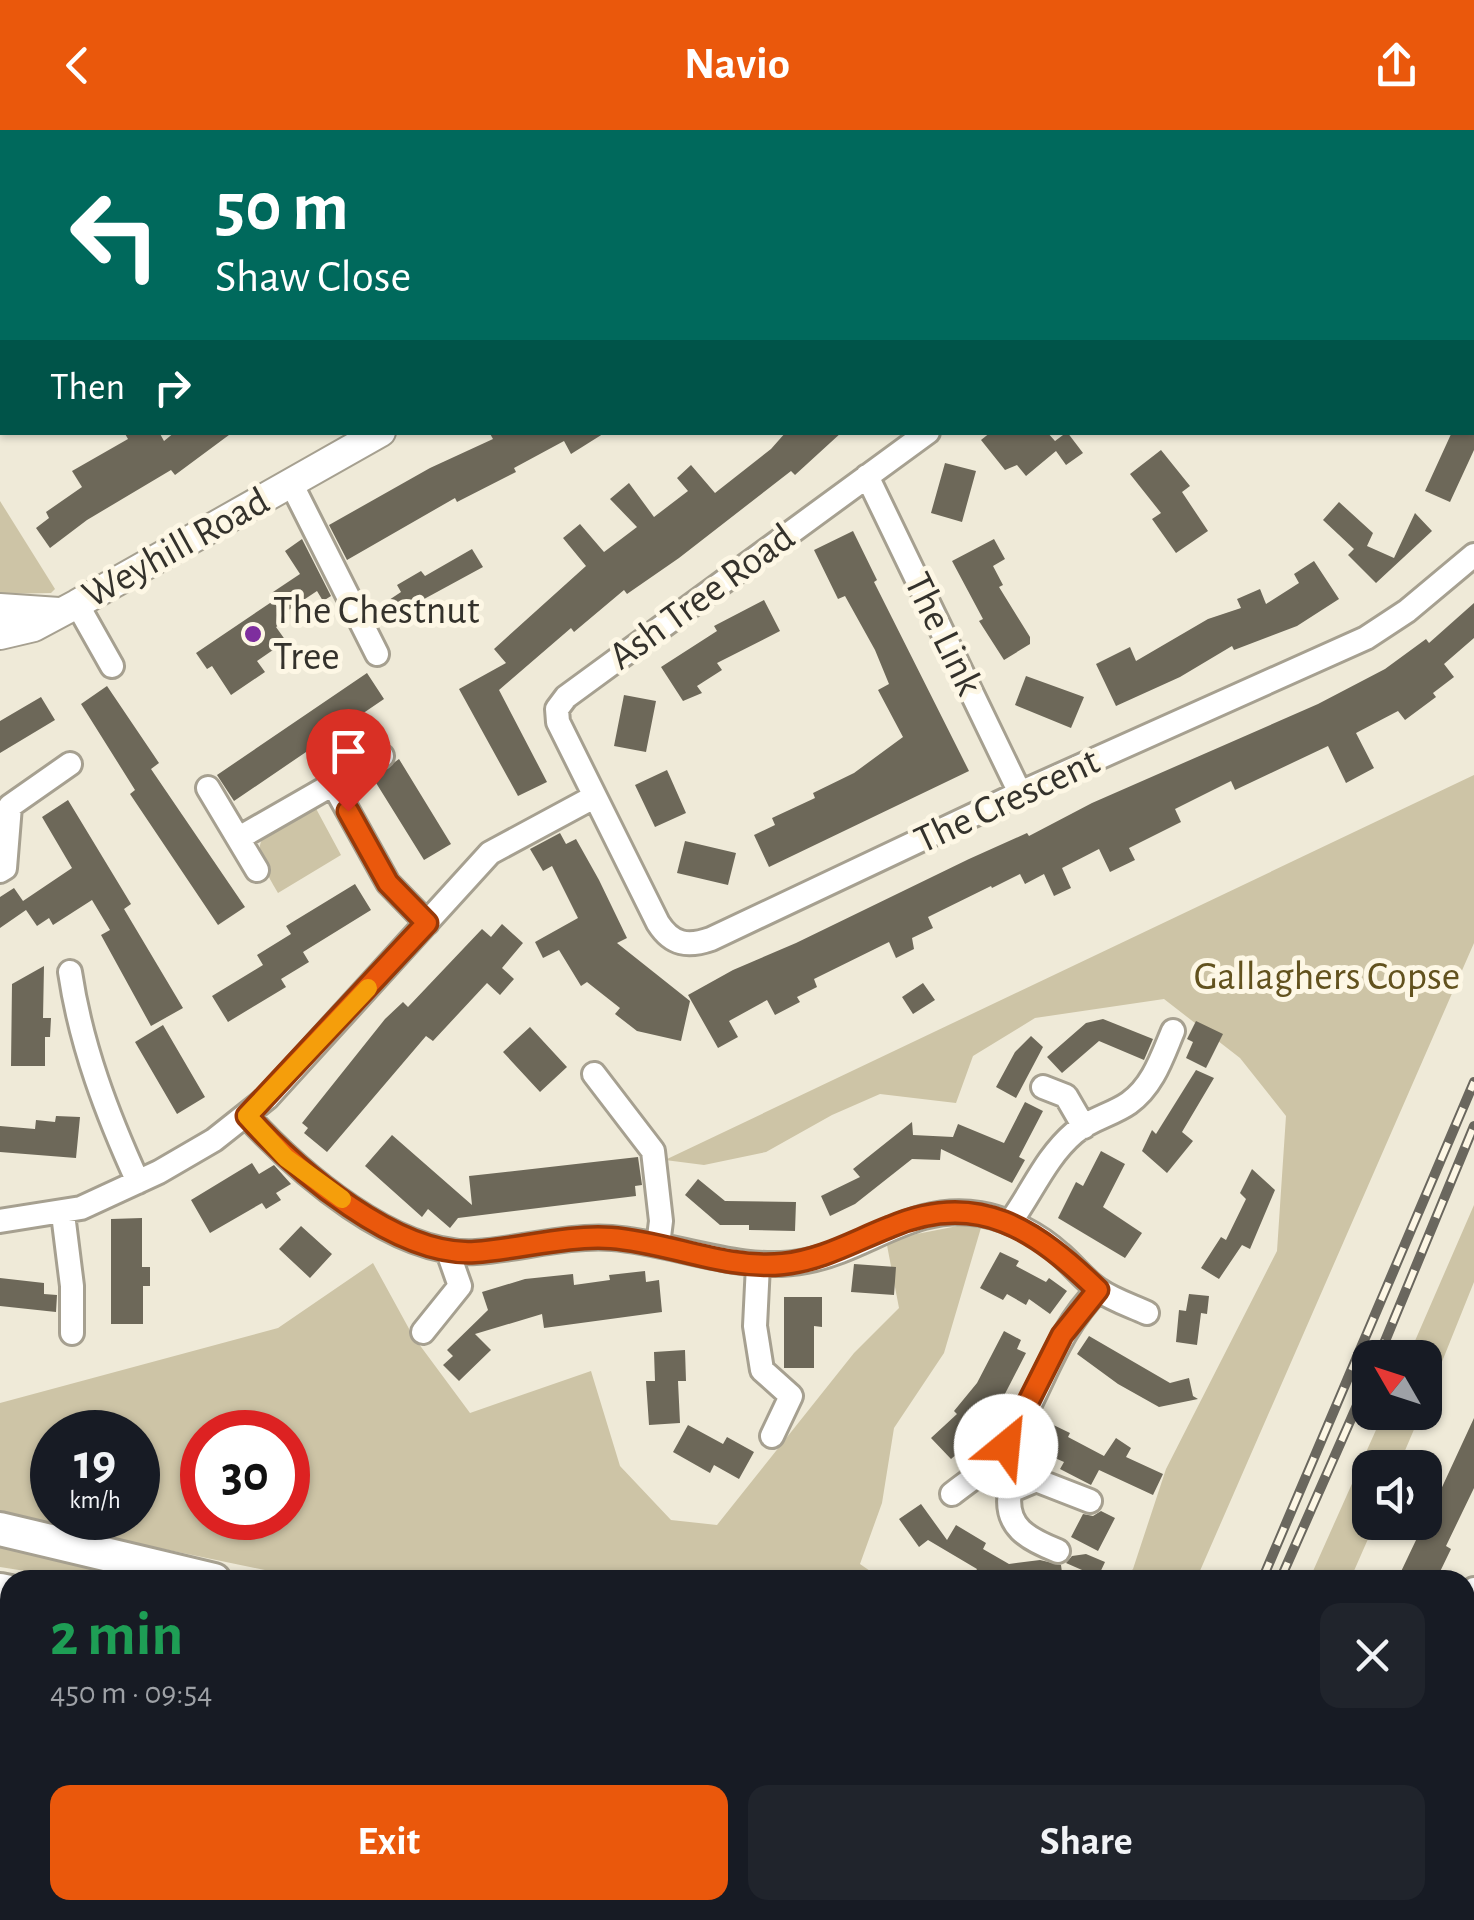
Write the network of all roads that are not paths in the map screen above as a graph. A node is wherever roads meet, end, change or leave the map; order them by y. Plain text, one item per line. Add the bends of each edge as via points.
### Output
1 (376, 435) edge
2 (924, 435) edge
3 (866, 476) junction
4 (291, 482) junction
5 (1474, 555) edge
6 (0, 608) edge
7 (69, 608) junction
8 (0, 635) edge
9 (376, 654) dead end
10 (112, 666) dead end
11 (382, 756) dead end
12 (70, 764) dead end
13 (333, 784) junction
14 (208, 788) dead end
15 (1020, 793) junction
16 (592, 798) junction
17 (238, 838) junction
18 (257, 870) dead end
19 (0, 871) edge
20 (427, 923) junction
21 (70, 972) dead end
22 (1173, 1031) dead end
23 (594, 1074) dead end
24 (1043, 1087) dead end
25 (247, 1116) junction
26 (1084, 1127) junction
27 (138, 1182) junction
28 (62, 1214) junction
29 (0, 1220) edge
30 (1011, 1222) junction
31 (658, 1245) junction
32 (448, 1252) junction
33 (758, 1265) junction
34 (1098, 1290) junction
35 (1147, 1313) dead end
36 (423, 1332) dead end
37 (72, 1334) dead end
38 (772, 1436) dead end
39 (986, 1468) junction
40 (1010, 1491) junction
41 (952, 1494) dead end
42 (1090, 1502) dead end
43 (0, 1529) edge
44 (1058, 1552) dead end
45 (174, 1570) edge

1 - 4 main road, Weyhill Road
2 - 3 street, Ash Tree Road
3 - 15 street, The Link
3 - 16 street, Ash Tree Road via 556,709
4 - 7 main road, Weyhill Road
4 - 9 street, Weyhill Road
5 - 15 street, The Crescent via 1366,638
6 - 7 main road, Weyhill Road
7 - 8 main road, Weyhill Road
7 - 10 street
11 - 13 street
12 - 19 street via 10,806 6,868
13 - 17 street
13 - 20 street via 388,883
14 - 17 street
15 - 16 street, The Crescent via 688,945 664,933
16 - 20 street via 490,854
17 - 18 street
20 - 25 street
21 - 27 street via 92,1069
22 - 26 street via 1143,1090
23 - 31 street via 653,1151 662,1221
24 - 26 street via 1066,1096
25 - 27 street
25 - 32 street via 326,1190 403,1236
26 - 30 street via 1056,1151
27 - 28 street
28 - 29 street
28 - 37 street
30 - 33 street via 976,1213 919,1216 811,1260
30 - 34 street via 1058,1251
31 - 32 street via 575,1238
31 - 33 street
32 - 36 street via 460,1286
33 - 38 street via 755,1326 762,1370 801,1398
34 - 35 street
34 - 39 street via 1062,1335 1006,1446
39 - 40 street
39 - 41 street
40 - 42 street via 1036,1480
40 - 44 street via 1016,1528
43 - 45 highway

